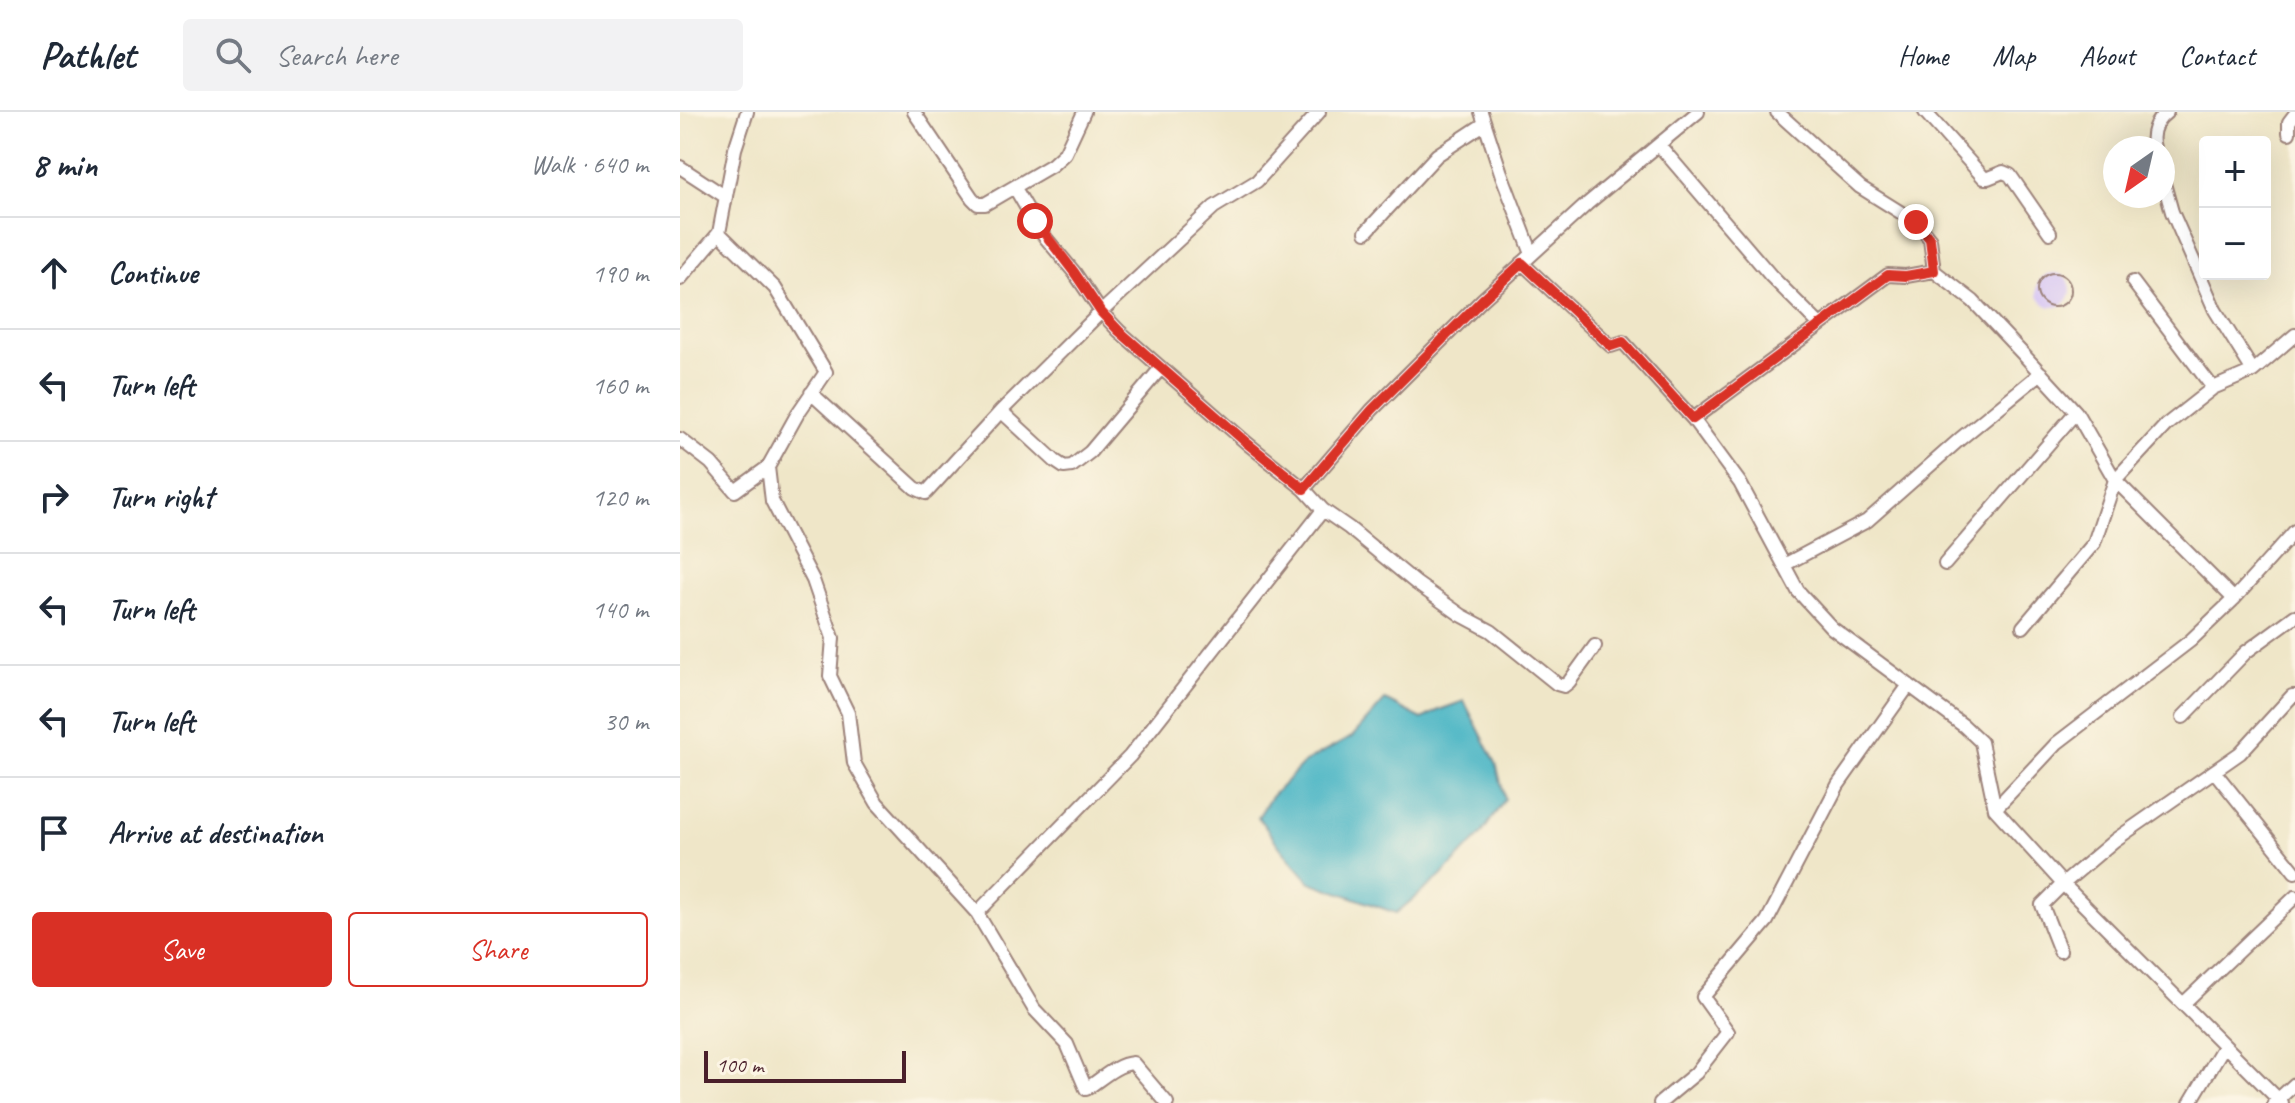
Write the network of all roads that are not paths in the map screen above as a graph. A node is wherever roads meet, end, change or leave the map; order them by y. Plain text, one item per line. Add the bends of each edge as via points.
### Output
1 (747, 112) edge
2 (914, 112) edge
3 (1084, 112) edge
4 (1319, 112) edge
5 (1698, 112) edge
6 (1777, 112) edge
7 (1925, 112) edge
8 (2167, 112) edge
9 (2295, 114) edge
10 (1482, 118) edge
11 (2289, 133) dead end
12 (2151, 136) edge
13 (1659, 145) junction
14 (680, 167) edge
15 (1015, 188) junction
16 (726, 197) junction
17 (2171, 208) edge
18 (1366, 232) dead end
19 (719, 233) junction
20 (2050, 233) dead end
21 (1527, 258) junction
22 (1934, 271) junction
23 (680, 279) edge
24 (2133, 282) dead end
25 (1101, 312) junction
26 (1820, 325) junction
27 (2295, 335) edge
28 (1161, 368) junction
29 (2253, 371) junction
30 (2041, 373) junction
31 (2213, 388) junction
32 (811, 393) junction
33 (1001, 411) junction
34 (2076, 412) junction
35 (1693, 419) junction
36 (680, 439) edge
37 (768, 467) junction
38 (2115, 480) junction
39 (1304, 489) junction
40 (1323, 510) junction
41 (2295, 531) edge
42 (1945, 564) dead end
43 (1784, 565) junction
44 (2234, 599) junction
45 (2295, 616) edge
46 (2023, 627) dead end
47 (1595, 646) dead end
48 (1909, 685) junction
49 (2295, 696) edge
50 (2183, 717) dead end
51 (2214, 771) junction
52 (1995, 809) junction
53 (2295, 872) edge
54 (2063, 884) junction
55 (2295, 897) edge
56 (977, 913) junction
57 (2060, 951) dead end
58 (2183, 1004) junction
59 (2224, 1046) junction
60 (2295, 1084) edge
61 (1086, 1089) junction
62 (2278, 1102) edge
63 (1079, 1103) edge
64 (1167, 1103) edge
65 (1660, 1103) edge
66 (2190, 1103) edge

1 - 16 street
2 - 15 street via 978,204
3 - 15 street via 1065,153
4 - 25 street via 1257,181 1214,207
5 - 13 street
6 - 22 street via 1860,187 1916,222 1930,239
7 - 20 street via 1984,178 2010,175
8 - 12 street
9 - 11 street
10 - 18 street via 1437,155
10 - 21 street
13 - 21 street
13 - 26 street
14 - 16 street
15 - 25 street
16 - 19 street
17 - 29 street via 2215,310
19 - 23 street
19 - 32 street via 775,288 826,372
21 - 35 street via 1611,346 1623,342
21 - 39 street via 1372,410
22 - 26 street via 1888,275
22 - 30 street via 1973,301
24 - 31 street
25 - 28 street
25 - 33 street
26 - 35 street
27 - 29 street
28 - 33 street via 1072,466 1055,461
28 - 39 street
29 - 31 street
30 - 34 street
30 - 43 street via 1867,521
31 - 38 street via 2166,425
32 - 33 street via 926,493
32 - 37 street
34 - 38 street
34 - 42 street
35 - 43 street via 1740,483
36 - 37 street via 735,491
37 - 56 street via 772,501 813,580 833,638 830,676 848,713 854,763 877,803
38 - 44 street
38 - 46 street via 2094,543
39 - 40 street
40 - 47 street via 1557,684 1569,682
40 - 56 street via 1130,756
41 - 44 street
43 - 48 street via 1798,591 1832,628
44 - 52 street via 2190,641 2057,743
45 - 50 street via 2246,652
48 - 52 street via 1981,742
48 - 65 street via 1838,785 1767,921 1703,997 1728,1032 1696,1073
49 - 51 street via 2240,753
51 - 53 street
51 - 54 street via 2115,840
52 - 54 street
54 - 57 street via 2042,905
54 - 58 street
55 - 58 street
56 - 61 street via 1034,1009 1067,1044
58 - 59 street
59 - 62 street
59 - 66 street
60 - 62 street
61 - 63 street
61 - 64 street via 1133,1063

